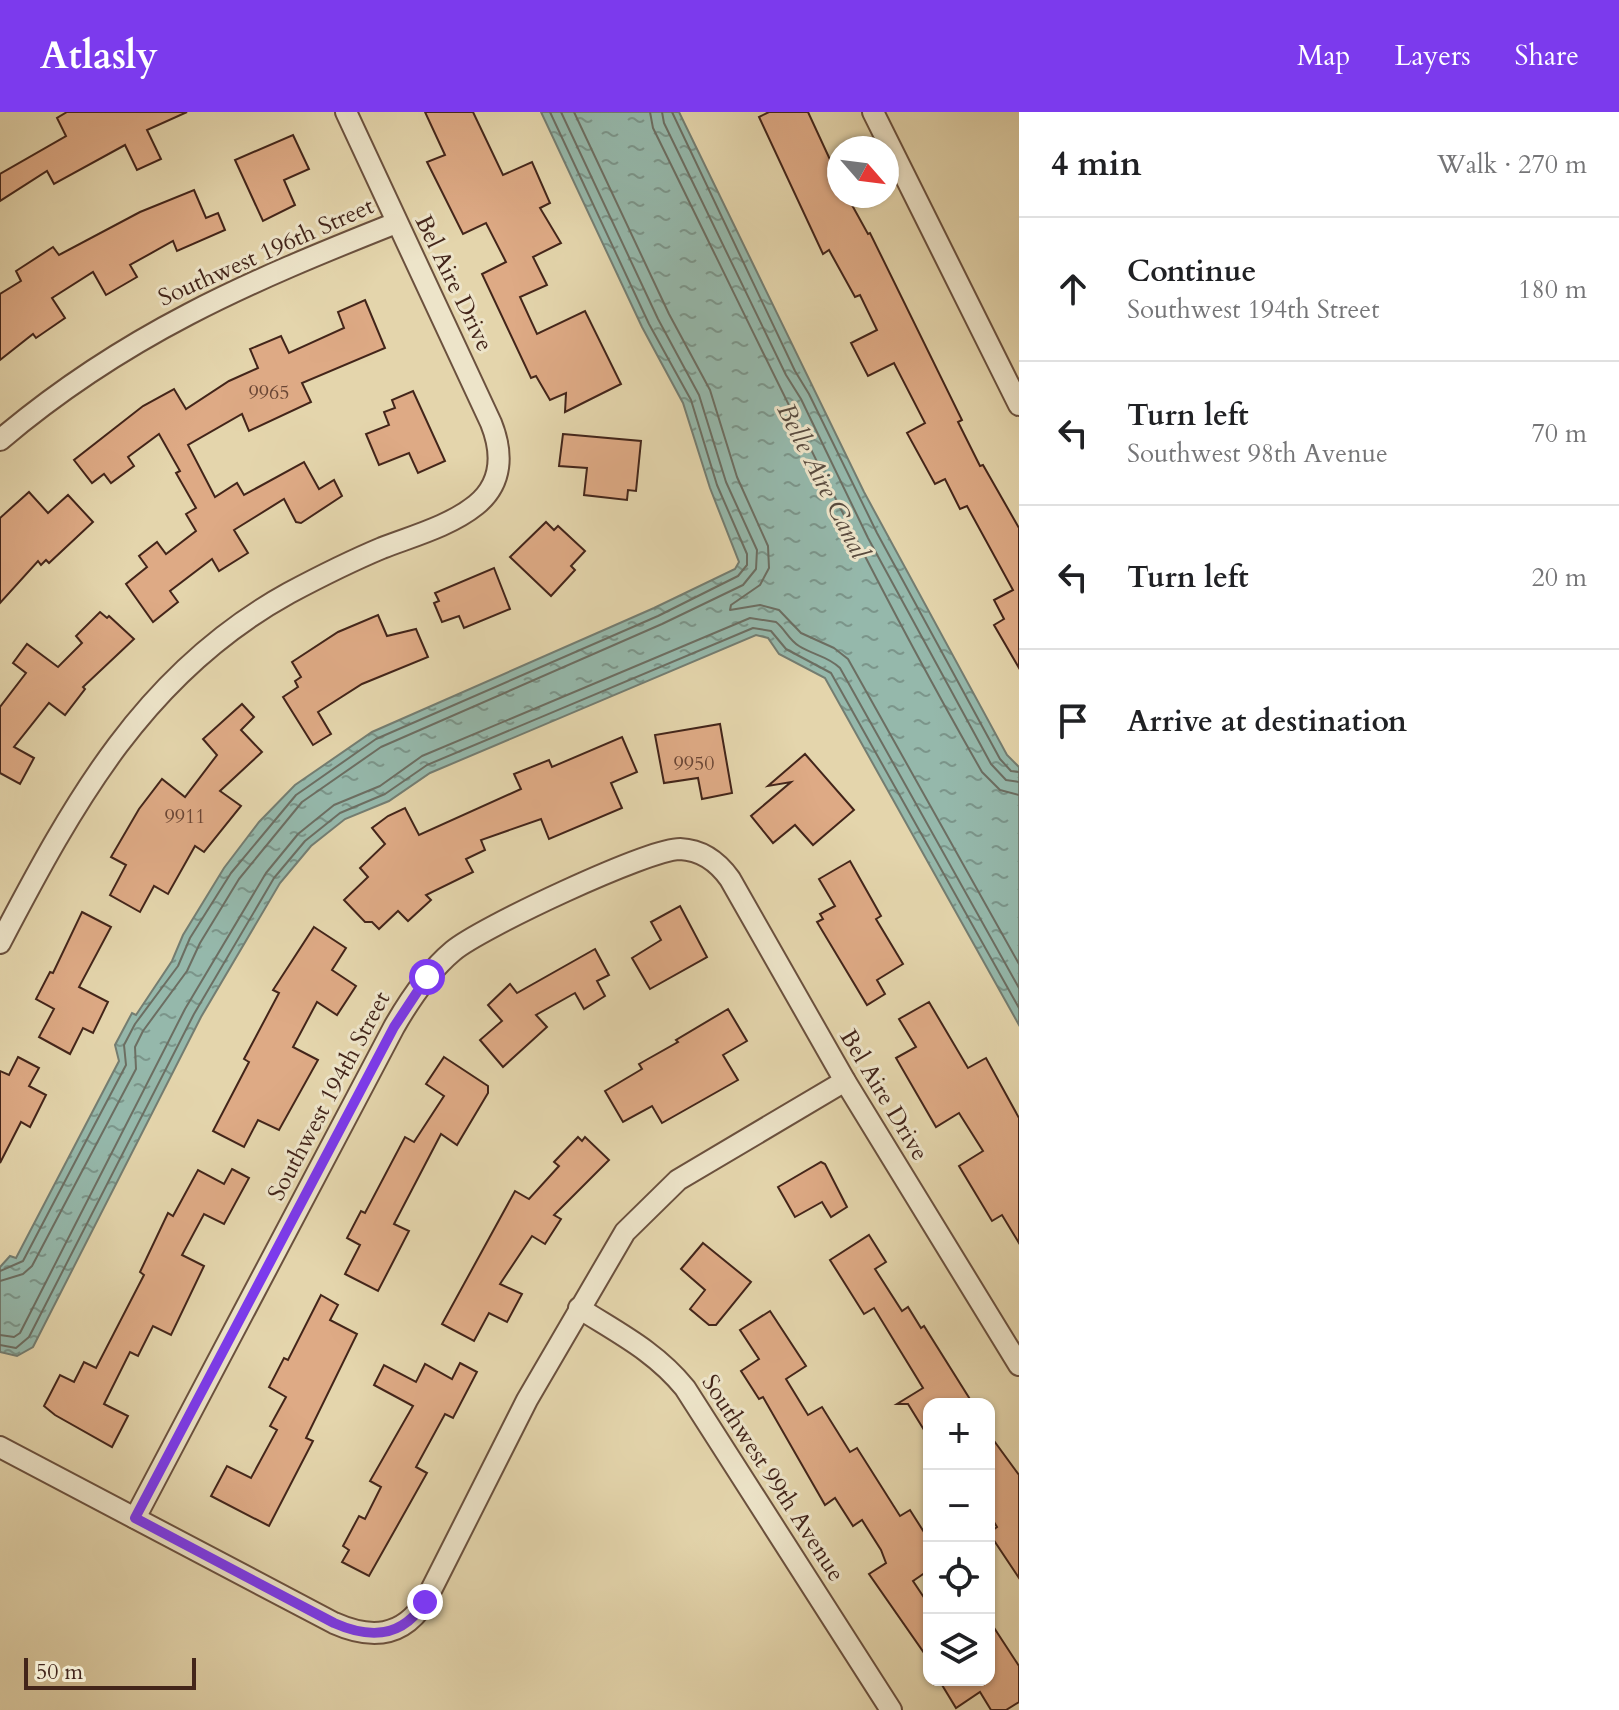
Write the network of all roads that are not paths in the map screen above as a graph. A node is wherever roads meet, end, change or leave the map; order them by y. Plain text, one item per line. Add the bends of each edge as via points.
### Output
1 (346, 112) edge
2 (873, 112) edge
3 (396, 223) junction
4 (1019, 405) edge
5 (0, 440) edge
6 (704, 855) joint
7 (0, 943) edge
8 (845, 1081) junction
9 (579, 1308) junction
10 (1019, 1365) edge
11 (0, 1447) edge
12 (135, 1518) junction
13 (891, 1710) edge

1 - 3 street, Bel Aire Drive
2 - 4 street
3 - 5 street, Southwest 196th Street via 196,307 84,374
3 - 7 street, Bel Aire Drive via 496,434 496,479 479,503 455,517 286,595 225,635 179,675 102,763 55,837
6 - 8 street, Bel Aire Drive via 730,879
6 - 12 street, Southwest 194th Street via 684,849 662,852 502,920 465,941 427,977 394,1027
8 - 9 street via 672,1184 617,1243
8 - 10 street, Bel Aire Drive
9 - 12 street via 425,1602 387,1633 369,1635 334,1623
9 - 13 street, Southwest 99th Avenue via 657,1356 685,1388
11 - 12 street

